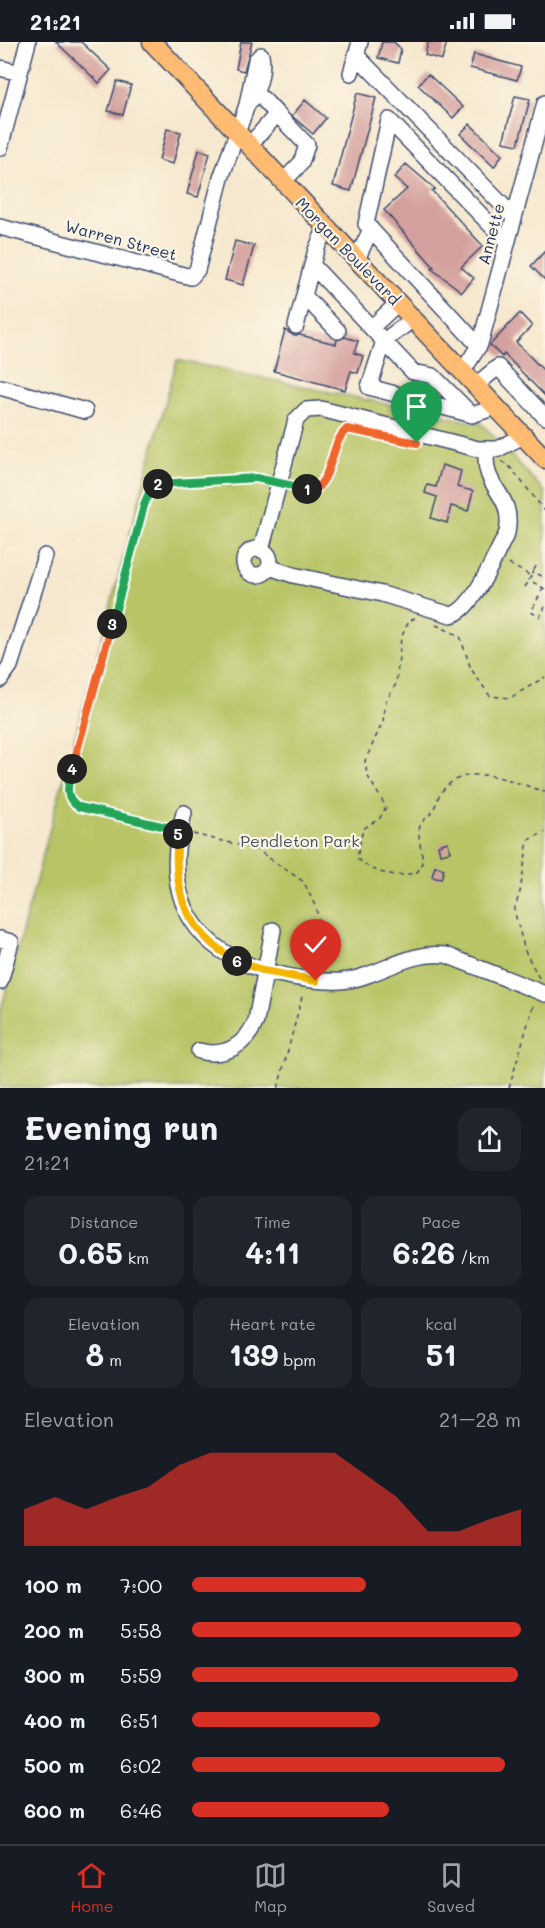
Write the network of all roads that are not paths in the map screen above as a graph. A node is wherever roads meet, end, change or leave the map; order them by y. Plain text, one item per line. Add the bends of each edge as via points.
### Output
1 (27, 42) edge
2 (152, 42) edge
3 (358, 48) edge
4 (263, 49) edge
5 (0, 68) edge
6 (351, 73) dead end
7 (20, 74) junction
8 (263, 99) dead end
9 (545, 102) edge
10 (277, 114) junction
11 (243, 140) junction
12 (0, 148) edge
13 (283, 182) junction
14 (514, 217) junction
15 (0, 227) edge
16 (326, 227) junction
17 (371, 229) junction
18 (507, 242) junction
19 (357, 259) junction
20 (312, 265) junction
21 (304, 297) junction
22 (398, 303) junction
23 (413, 319) junction
24 (296, 326) dead end
25 (372, 327) junction
26 (338, 331) dead end
27 (384, 340) junction
28 (478, 346) junction
29 (464, 371) junction
30 (476, 385) junction
31 (0, 387) edge
32 (496, 407) junction
33 (85, 411) dead end
34 (472, 415) junction
35 (545, 417) edge
36 (523, 436) junction
37 (487, 453) junction
38 (545, 459) edge
39 (261, 550) junction
40 (45, 556) dead end
41 (269, 567) junction
42 (0, 680) edge
43 (184, 813) dead end
44 (273, 930) dead end
45 (0, 939) edge
46 (265, 971) junction
47 (0, 982) edge
48 (541, 992) edge
49 (200, 1051) dead end

1 - 7 street
2 - 11 main road, Morgan Boulevard
3 - 6 street
3 - 14 street
4 - 11 street via 254,99 247,105
5 - 7 street
7 - 12 street
8 - 10 street
9 - 14 street, Annette
10 - 11 street
10 - 13 street via 307,145 301,163
11 - 13 main road, Morgan Boulevard
11 - 15 street, Warren Street via 221,178 197,270 191,277
13 - 16 main road, Morgan Boulevard
14 - 18 street, Annette
16 - 19 main road, Morgan Boulevard
16 - 20 street
17 - 18 street via 366,224 389,120
17 - 19 street
17 - 28 street
18 - 28 street, Annette
19 - 22 main road, Morgan Boulevard
20 - 21 street
20 - 25 street
21 - 24 street
21 - 26 street
22 - 23 main road, Morgan Boulevard
22 - 25 street
23 - 27 street
23 - 29 main road, Morgan Boulevard
25 - 27 street
27 - 34 street via 413,372 433,376
27 - 34 street via 369,387
28 - 29 street, Annette
29 - 30 main road, Morgan Boulevard
30 - 32 main road, Morgan Boulevard
30 - 35 street via 498,367
31 - 33 street
32 - 34 street
32 - 36 main road, Morgan Boulevard
36 - 37 street
36 - 38 main road, Morgan Boulevard
37 - 39 street via 321,409 306,410 297,420
37 - 41 street via 487,476 505,502 509,522 507,533 468,604 458,613 451,615
39 - 41 street via 270,559
39 - 41 street via 249,552 246,568 260,575
40 - 42 street via 10,666
43 - 46 street via 177,858 184,907 206,940 223,953
44 - 46 street
45 - 47 street via 11,942
46 - 48 street via 307,980 342,981 430,953 446,955
46 - 49 street via 251,1033 226,1052

